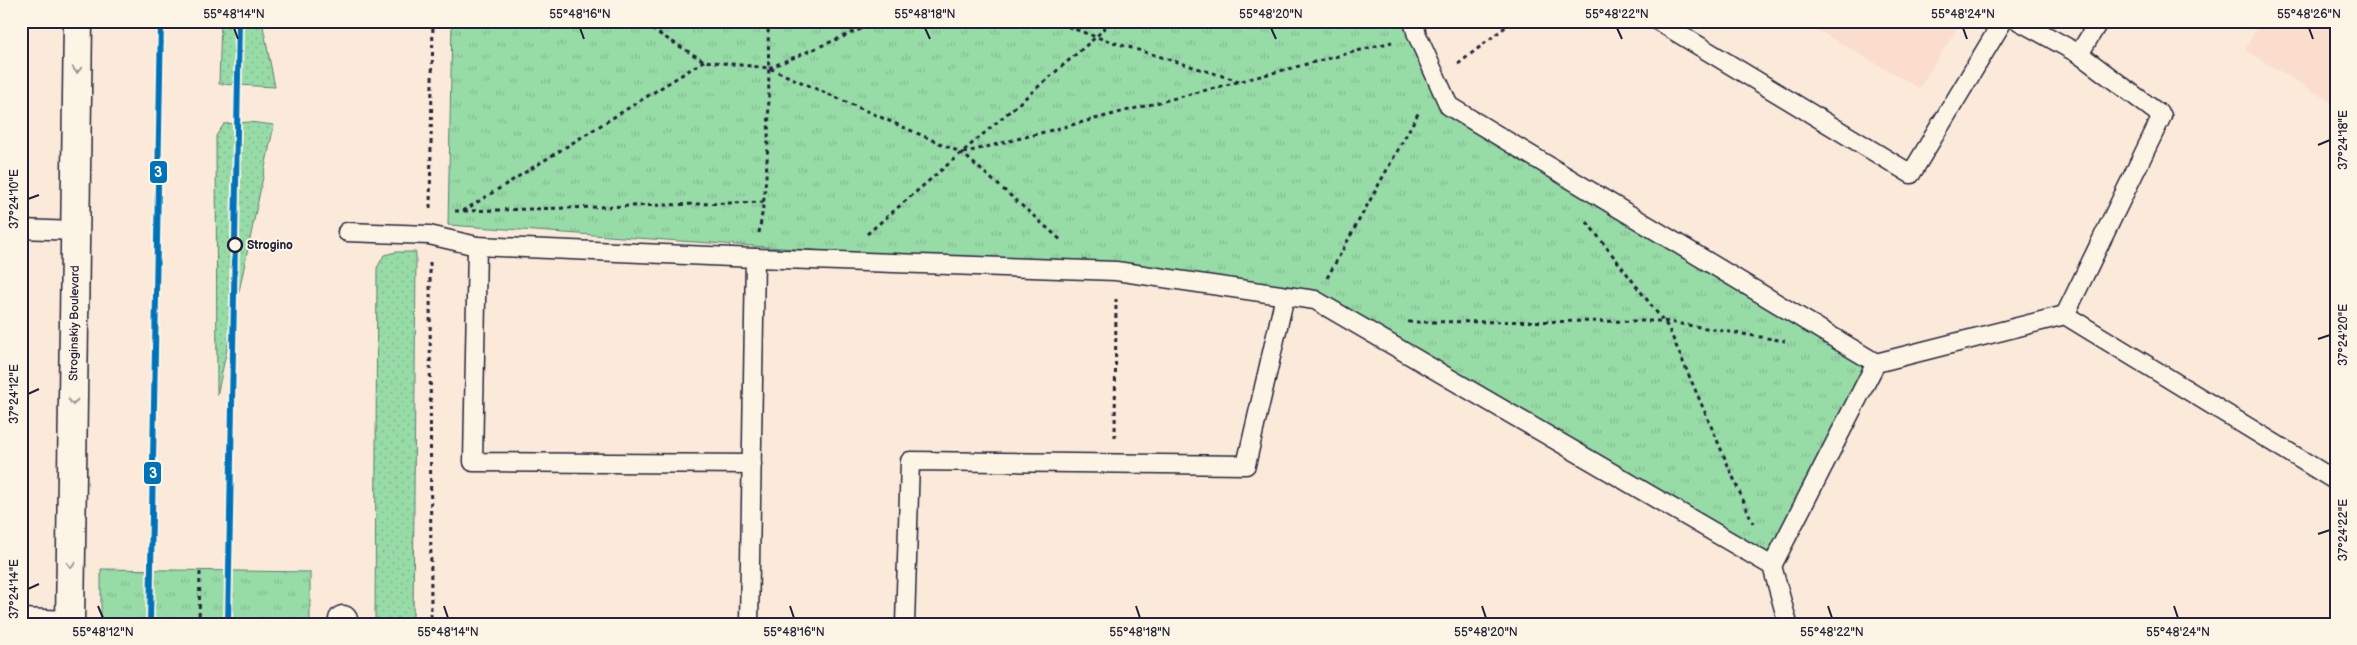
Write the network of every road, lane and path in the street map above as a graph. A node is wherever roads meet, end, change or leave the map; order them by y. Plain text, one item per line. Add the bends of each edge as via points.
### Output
1 (78, 21) edge
2 (433, 21) edge
3 (638, 21) edge
4 (768, 21) edge
5 (880, 21) edge
6 (1054, 21) edge
7 (1111, 21) edge
8 (1513, 21) edge
9 (1658, 21) edge
10 (2003, 21) edge
11 (2019, 21) edge
12 (2099, 21) edge
13 (1415, 28) edge
14 (1096, 37) junction
15 (2079, 54) junction
16 (704, 61) junction
17 (769, 68) junction
18 (1437, 80) junction
19 (1240, 81) junction
20 (962, 153) junction
21 (765, 202) junction
22 (463, 211) junction
23 (430, 212) junction
24 (1582, 215) dead end
25 (21, 229) edge
26 (76, 231) junction
27 (347, 232) dead end
28 (430, 235) junction
29 (477, 246) junction
30 (755, 258) junction
31 (836, 260) junction
32 (1095, 270) junction
33 (1116, 271) junction
34 (1285, 296) junction
35 (1315, 300) junction
36 (2065, 315) junction
37 (1663, 321) junction
38 (1401, 322) dead end
39 (1792, 342) dead end
40 (1876, 363) junction
41 (752, 464) junction
42 (1114, 465) junction
43 (2336, 481) edge
44 (1772, 566) junction
45 (200, 570) dead end
46 (21, 618) edge
47 (70, 622) edge
48 (199, 624) edge
49 (431, 624) edge
50 (749, 624) edge
51 (905, 624) edge
52 (1788, 624) edge

1 -> 26 street, Stroginskiy Boulevard
2 - 23 path
3 - 16 path
4 - 17 path
5 - 17 path
6 - 14 path
7 - 14 path
8 - 18 path
9 - 10 lane via 1911,174
11 - 15 lane
12 - 15 lane
13 - 18 lane
13 - 19 path
14 - 19 path
14 - 20 path
15 - 36 lane via 2162,116
16 - 17 path
16 - 22 path
17 - 20 path
17 - 21 path
18 - 35 path
18 - 40 lane via 1448,106
19 - 20 path
20 - 31 path
20 - 32 path
21 - 22 path
21 - 30 path
22 - 23 path
23 - 28 path
24 - 37 path
25 - 26 lane
26 -> 47 street, Stroginskiy Boulevard
27 - 28 lane
28 - 29 lane
28 - 49 path
29 - 30 lane
29 - 41 lane via 473,462
30 - 31 lane
30 - 41 lane
31 - 32 lane
32 - 33 lane
33 - 34 lane
33 - 42 path
34 - 35 lane
34 - 42 lane via 1246,465
35 - 44 lane
36 - 40 lane
36 - 43 lane
37 - 38 path
37 - 39 path
37 - 44 path
40 - 44 lane
41 - 50 lane
42 - 51 lane via 910,461
44 - 52 lane
45 - 48 path
46 - 47 lane

